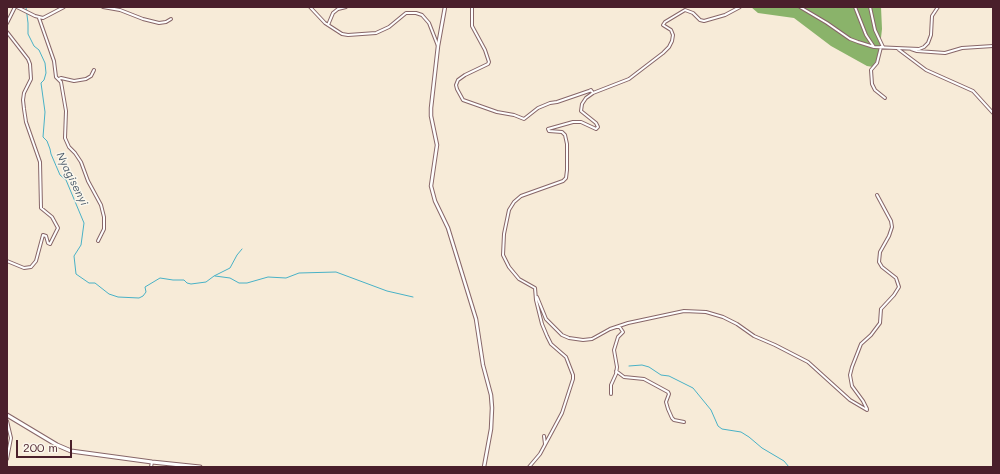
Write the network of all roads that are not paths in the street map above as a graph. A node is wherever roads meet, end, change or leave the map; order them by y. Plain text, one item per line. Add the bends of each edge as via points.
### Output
1 (16, 7) edge
2 (64, 7) edge
3 (103, 7) edge
4 (310, 7) edge
5 (346, 7) edge
6 (445, 7) edge
7 (472, 7) edge
8 (740, 7) edge
9 (800, 7) edge
10 (855, 7) edge
11 (870, 7) edge
12 (938, 7) edge
13 (38, 18) junction
14 (172, 19) dead end
15 (7, 23) edge
16 (328, 25) junction
17 (7, 32) edge
18 (438, 46) junction
19 (993, 46) edge
20 (874, 47) junction
21 (882, 47) junction
22 (897, 48) junction
23 (909, 49) junction
24 (94, 70) dead end
25 (59, 79) junction
26 (593, 93) junction
27 (885, 98) dead end
28 (993, 113) edge
29 (877, 195) dead end
30 (98, 241) dead end
31 (7, 261) edge
32 (536, 294) junction
33 (619, 326) junction
34 (616, 370) junction
35 (610, 394) dead end
36 (7, 415) edge
37 (7, 422) edge
38 (684, 422) dead end
39 (544, 436) dead end
40 (545, 446) junction
41 (7, 459) edge
42 (152, 462) junction
43 (151, 467) edge
44 (200, 467) edge
45 (484, 467) edge
46 (529, 467) edge

1 - 13 street
1 - 15 street
2 - 13 street via 46,17
3 - 14 street via 159,23
4 - 16 street
5 - 16 street via 333,13
6 - 18 street
7 - 26 street via 472,26 485,50 488,64 458,80 456,85 463,100 524,119 538,108 550,103 591,90
8 - 26 street via 725,15 704,20 697,18 688,10 683,11 663,24 673,35 669,47 663,53 624,82
9 - 20 street via 850,39
10 - 20 street via 866,35
11 - 21 street
12 - 23 street via 932,16 928,43 919,49
13 - 25 street via 54,62 56,77
16 - 18 street via 342,34 364,35 384,30 406,13 416,13 429,23
17 - 31 street via 30,64 31,79 23,97 26,122 40,162 41,208 52,217 58,228 50,244 43,235 36,261 31,267 24,268
18 - 45 street via 431,108 437,145 431,186 448,228 476,319 483,365 491,395 491,429
19 - 23 street via 962,48 945,53
20 - 21 street
21 - 22 street
21 - 27 street via 877,63 871,70 872,84
22 - 23 street
22 - 28 street via 926,70 973,91
24 - 25 street via 86,79
25 - 30 street via 66,111 65,138 81,162 102,210 104,230
26 - 32 street via 586,98 581,110 598,128 573,122 548,129 562,132 568,144 567,175 564,181 521,196 509,210 503,255 519,278 535,288
29 - 33 street via 892,227 880,252 879,262 896,278 899,286 881,309 880,323 872,335 861,344 852,367 852,386 868,410 852,402 802,358 754,336 729,320 706,312 684,311
32 - 33 street via 544,315 563,336 588,340
32 - 40 street via 547,336 551,344 566,357 573,375 562,413
33 - 34 street via 623,332 618,337 614,350
34 - 35 street
34 - 38 street via 624,377 644,379 666,391 669,394 666,402 672,418
36 - 42 main road via 64,448 82,453
37 - 41 street via 11,438
39 - 40 street
40 - 46 street
42 - 43 street
42 - 44 main road

